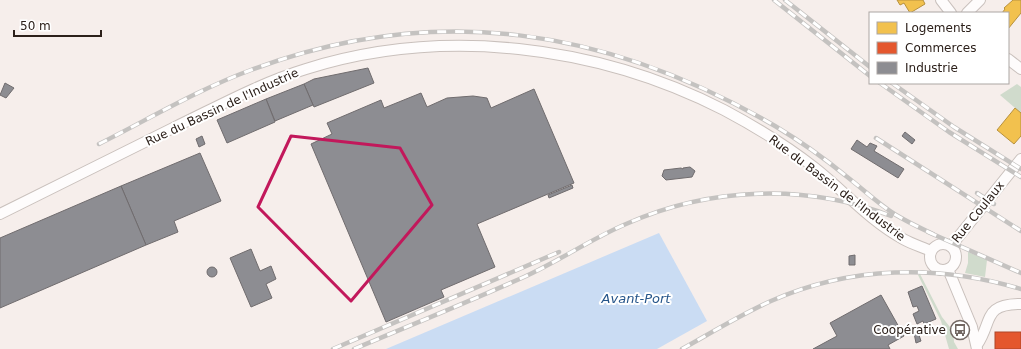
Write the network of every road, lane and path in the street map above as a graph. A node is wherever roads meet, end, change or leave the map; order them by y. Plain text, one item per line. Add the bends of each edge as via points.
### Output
1 (941, 0) edge
2 (980, 0) edge
3 (949, 12) edge
4 (968, 12) edge
5 (1009, 60) edge
6 (1021, 69) edge
7 (1021, 159) edge
8 (0, 214) edge
9 (951, 246) junction
10 (931, 251) junction
11 (948, 269) junction
12 (1021, 304) edge
13 (977, 347) edge

1 - 3 street
2 - 4 street
5 - 6 street
7 - 9 street, Rue Coulaux
8 - 10 street, Rue du Bassin de l'Industrie via 233,99 303,70 335,60 392,50 426,46 478,46 529,50 603,64 691,95 755,127 815,168 902,238
9 - 10 street via 942,244
9 - 11 street via 956,258 953,266
10 - 11 street via 932,264 940,270
11 - 13 street via 972,327
12 - 13 street via 1008,304 990,315

